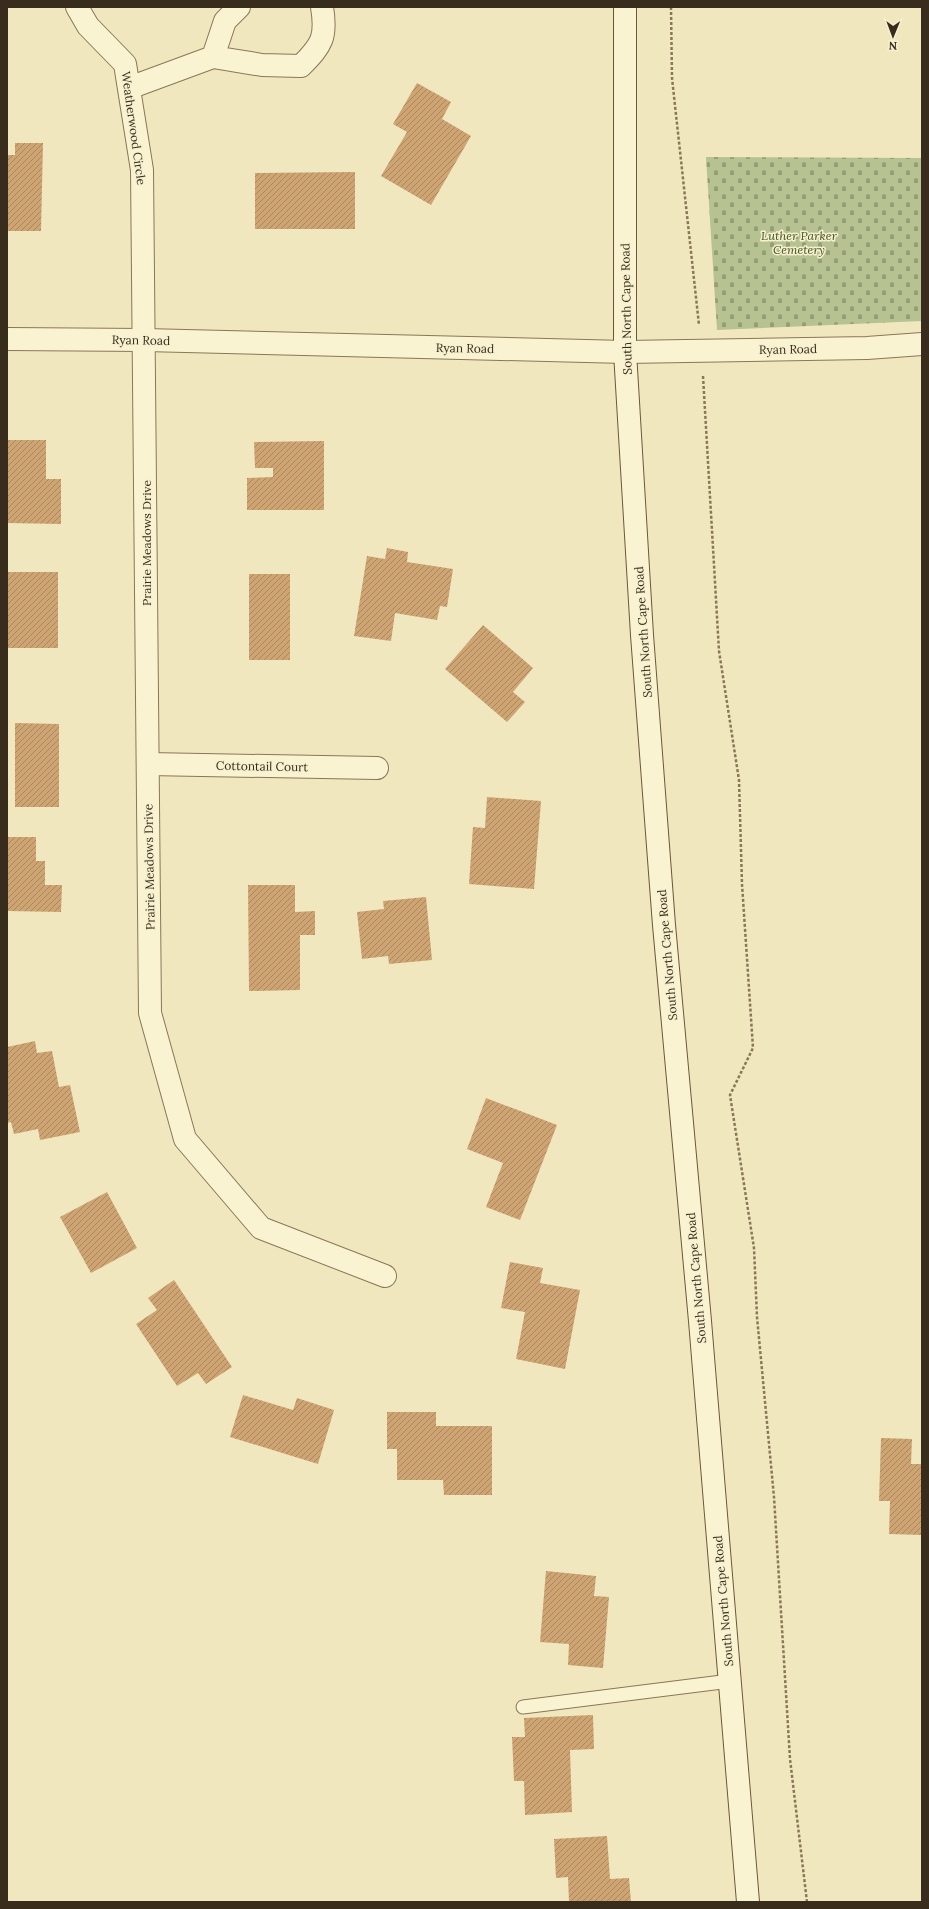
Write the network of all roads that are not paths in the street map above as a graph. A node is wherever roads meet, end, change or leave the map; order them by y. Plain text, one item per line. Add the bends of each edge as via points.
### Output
1 (77, 7) edge
2 (239, 7) edge
3 (322, 7) edge
4 (625, 7) edge
5 (213, 57) junction
6 (129, 88) junction
7 (7, 339) edge
8 (145, 340) junction
9 (922, 344) edge
10 (625, 352) junction
11 (148, 764) junction
12 (377, 768) dead end
13 (385, 1276) dead end
14 (730, 1681) junction
15 (523, 1707) dead end
16 (748, 1902) edge

1 - 6 street, Weatherwood Circle via 88,26 125,64
2 - 5 street via 225,21
3 - 5 street via 325,28 317,50 301,66 262,65
4 - 10 street, South North Cape Road
5 - 6 street
6 - 8 street, Weatherwood Circle via 142,170
7 - 8 street, Ryan Road
8 - 10 street, Ryan Road
8 - 11 street, Prairie Meadows Drive
9 - 10 street, Ryan Road via 859,348
10 - 14 street, South North Cape Road via 642,635 664,925
11 - 12 street, Cottontail Court
11 - 13 street, Prairie Meadows Drive via 150,1013 185,1139 261,1228
14 - 15 lane
14 - 16 street, South North Cape Road

